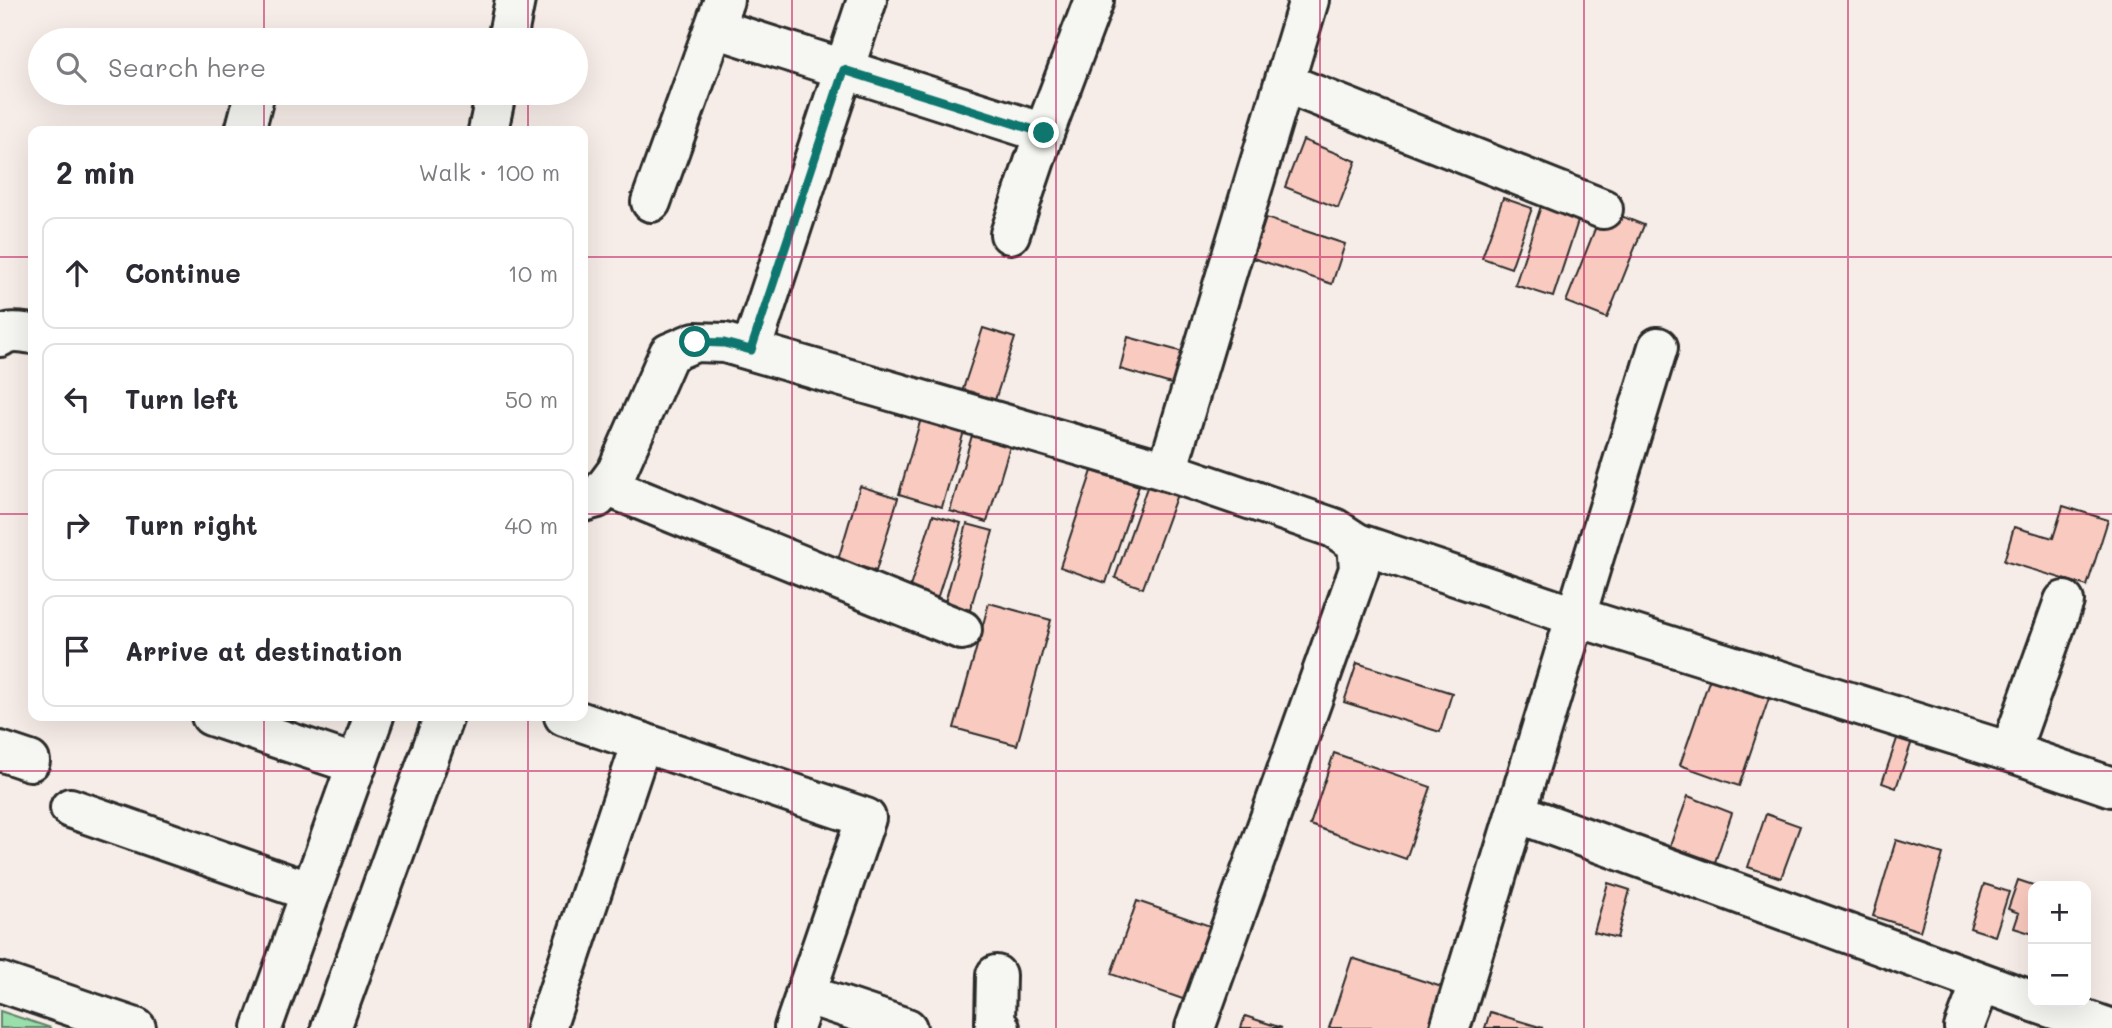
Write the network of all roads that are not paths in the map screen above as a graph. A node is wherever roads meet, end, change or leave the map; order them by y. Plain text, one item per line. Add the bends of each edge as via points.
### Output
1 (515, 0) edge
2 (867, 0) edge
3 (1094, 0) edge
4 (1309, 0) edge
5 (719, 14) edge
6 (509, 28) edge
7 (844, 70) junction
8 (1285, 83) junction
9 (252, 105) edge
10 (493, 105) edge
11 (246, 126) edge
12 (489, 126) edge
13 (1044, 133) junction
14 (651, 202) dead end
15 (1603, 209) dead end
16 (1010, 234) dead end
17 (28, 333) edge
18 (0, 337) edge
19 (1658, 347) dead end
20 (751, 350) junction
21 (1167, 471) junction
22 (594, 494) edge
23 (1357, 543) junction
24 (2064, 601) dead end
25 (1577, 617) junction
26 (962, 630) dead end
27 (226, 721) edge
28 (372, 721) edge
29 (442, 721) edge
30 (579, 721) edge
31 (642, 742) junction
32 (2010, 752) junction
33 (357, 765) junction
34 (2112, 787) edge
35 (70, 808) dead end
36 (1517, 813) junction
37 (311, 892) junction
38 (996, 975) dead end
39 (0, 982) edge
40 (1980, 983) junction
41 (2028, 1000) edge
42 (2048, 1007) edge
43 (800, 1011) edge
44 (136, 1028) edge
45 (262, 1028) edge
46 (331, 1028) edge
47 (546, 1028) edge
48 (906, 1028) edge
49 (1000, 1028) edge
50 (1195, 1028) edge
51 (1450, 1028) edge
52 (1964, 1028) edge
53 (2109, 1028) edge

1 - 6 street
2 - 7 street
3 - 13 street
4 - 8 street
5 - 7 street
5 - 14 street
7 - 13 street
7 - 20 street
8 - 15 street
8 - 21 street
9 - 11 street
10 - 12 street
13 - 16 street
17 - 18 street
19 - 25 street
20 - 21 street
20 - 22 street via 695,342 669,353 617,471
21 - 23 street via 1334,528
22 - 26 street
23 - 25 street
23 - 50 street via 1359,569
24 - 32 street
25 - 32 street
25 - 36 street
27 - 33 street
28 - 33 street
29 - 46 street
30 - 31 street
31 - 43 street via 866,818
31 - 47 street
32 - 34 street
33 - 37 street
35 - 37 street
36 - 40 street
36 - 51 street
37 - 45 street
38 - 49 street via 995,1023
39 - 44 street
40 - 41 street
40 - 52 street
42 - 53 street
43 - 48 street

